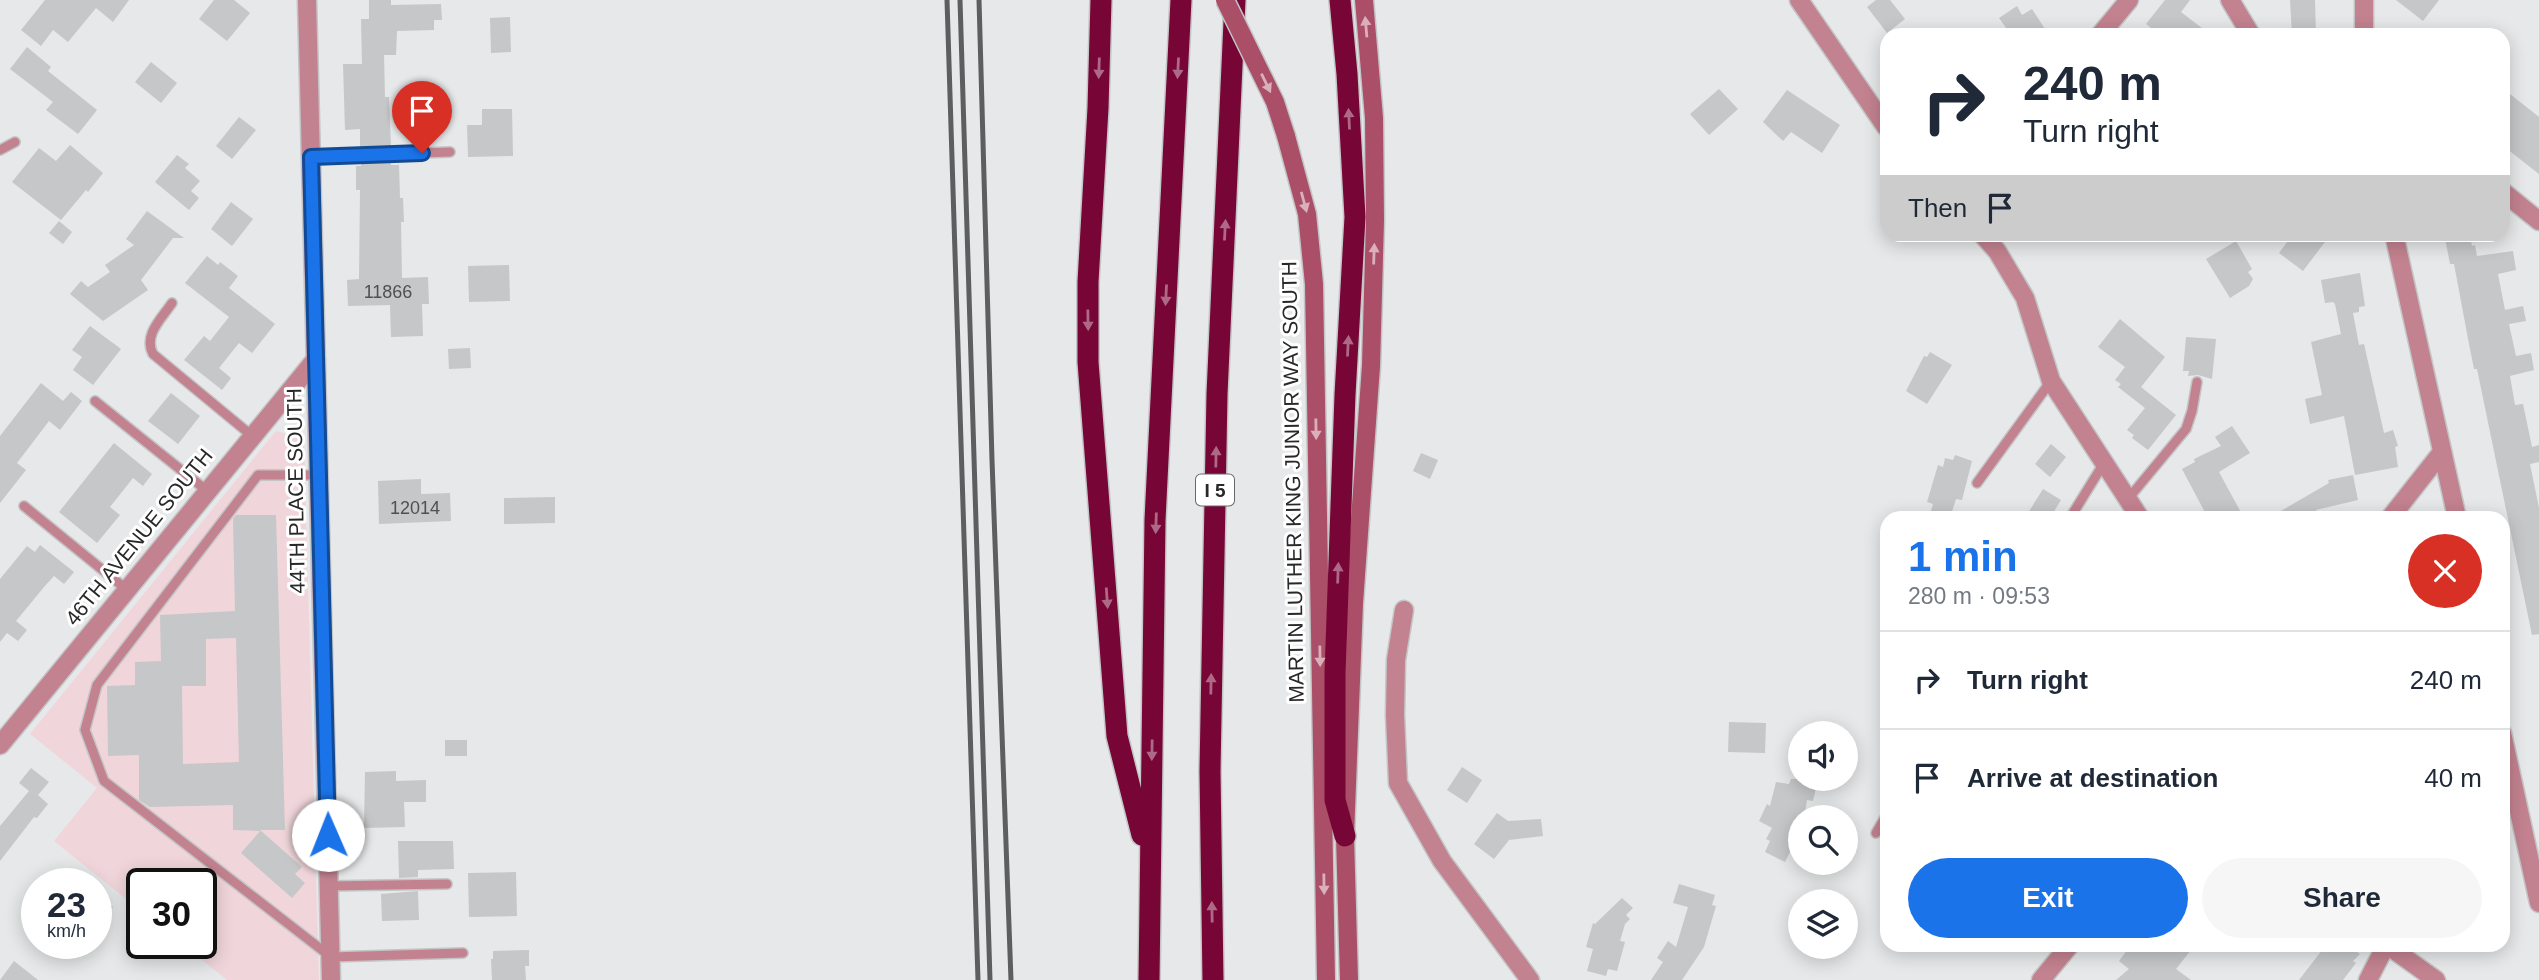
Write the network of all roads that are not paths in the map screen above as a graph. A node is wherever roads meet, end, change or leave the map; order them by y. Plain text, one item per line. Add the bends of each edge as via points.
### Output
1 (307, 0) edge
2 (1101, 0) edge
3 (1181, 0) edge
4 (1225, 0) edge
5 (1235, 0) edge
6 (1340, 0) edge
7 (1364, 0) edge
8 (1799, 0) edge
9 (2129, 0) edge
10 (2230, 0) edge
11 (2364, 0) edge
12 (2106, 28) edge
13 (2247, 28) edge
14 (2364, 28) edge
15 (1880, 118) edge
16 (15, 142) dead end
17 (0, 150) edge
18 (450, 152) dead end
19 (311, 157) junction
20 (2510, 197) edge
21 (2539, 221) edge
22 (1989, 242) edge
23 (2396, 242) edge
24 (172, 303) dead end
25 (316, 359) junction
26 (2051, 381) junction
27 (2197, 382) dead end
28 (95, 401) dead end
29 (251, 435) junction
30 (2442, 452) junction
31 (2104, 463) junction
32 (319, 475) junction
33 (1977, 483) dead end
34 (206, 491) junction
35 (2128, 499) junction
36 (24, 506) dead end
37 (2074, 511) edge
38 (2136, 511) edge
39 (2396, 511) edge
40 (2455, 511) edge
41 (126, 589) junction
42 (1404, 610) dead end
43 (0, 745) edge
44 (2510, 770) edge
45 (1880, 826) edge
46 (1876, 833) dead end
47 (1345, 836) junction
48 (1150, 864) junction
49 (447, 884) dead end
50 (329, 886) junction
51 (2539, 903) edge
52 (2064, 952) edge
53 (2383, 952) edge
54 (2397, 952) edge
55 (463, 953) dead end
56 (331, 957) junction
57 (331, 980) edge
58 (1149, 980) edge
59 (1213, 980) edge
60 (1326, 980) edge
61 (1349, 980) edge
62 (1530, 980) edge
63 (2041, 980) edge
64 (2368, 980) edge
65 (2436, 980) edge

1 - 19 street, 44TH PLACE SOUTH
2 -> 48 highway via 1088,362 1117,736
3 -> 48 highway via 1155,520
4 -> 60 main road, MARTIN LUTHER KING JUNIOR WAY SOUTH, bridge via 1275,102 1307,214 1314,284
59 -> 5 highway, I 5 via 1210,771 1217,394
47 -> 6 highway via 1335,800 1335,673 1355,217
47 -> 7 main road via 1375,220 1374,118
8 - 15 street
9 - 12 street
10 - 13 street
11 - 14 street
16 - 17 lane
18 - 19 lane
19 - 25 street, 44TH PLACE SOUTH
20 - 21 street
22 - 26 street via 2025,298
23 - 30 street
24 - 29 lane via 150,336 150,349
25 - 29 street, 46TH AVENUE SOUTH
25 - 32 street, 44TH PLACE SOUTH
26 - 31 street
26 - 33 lane
27 - 35 lane via 2186,429
28 - 34 lane
29 - 34 street, 46TH AVENUE SOUTH
30 - 39 street
30 - 40 street
31 - 35 street
31 - 37 lane
32 - 50 street, 44TH PLACE SOUTH
32 - 56 lane via 258,475 97,685 85,730 104,780
34 - 41 street, 46TH AVENUE SOUTH
35 - 38 street
36 - 41 lane
41 - 43 street, 46TH AVENUE SOUTH
42 - 62 street via 1396,674 1398,783 1442,861
44 - 51 street
45 - 46 lane
47 - 61 main road
48 - 58 highway
49 - 50 lane
50 - 56 street, 44TH PLACE SOUTH
52 - 63 street
53 - 64 street
54 - 65 street
55 - 56 lane
56 - 57 street, 44TH PLACE SOUTH

